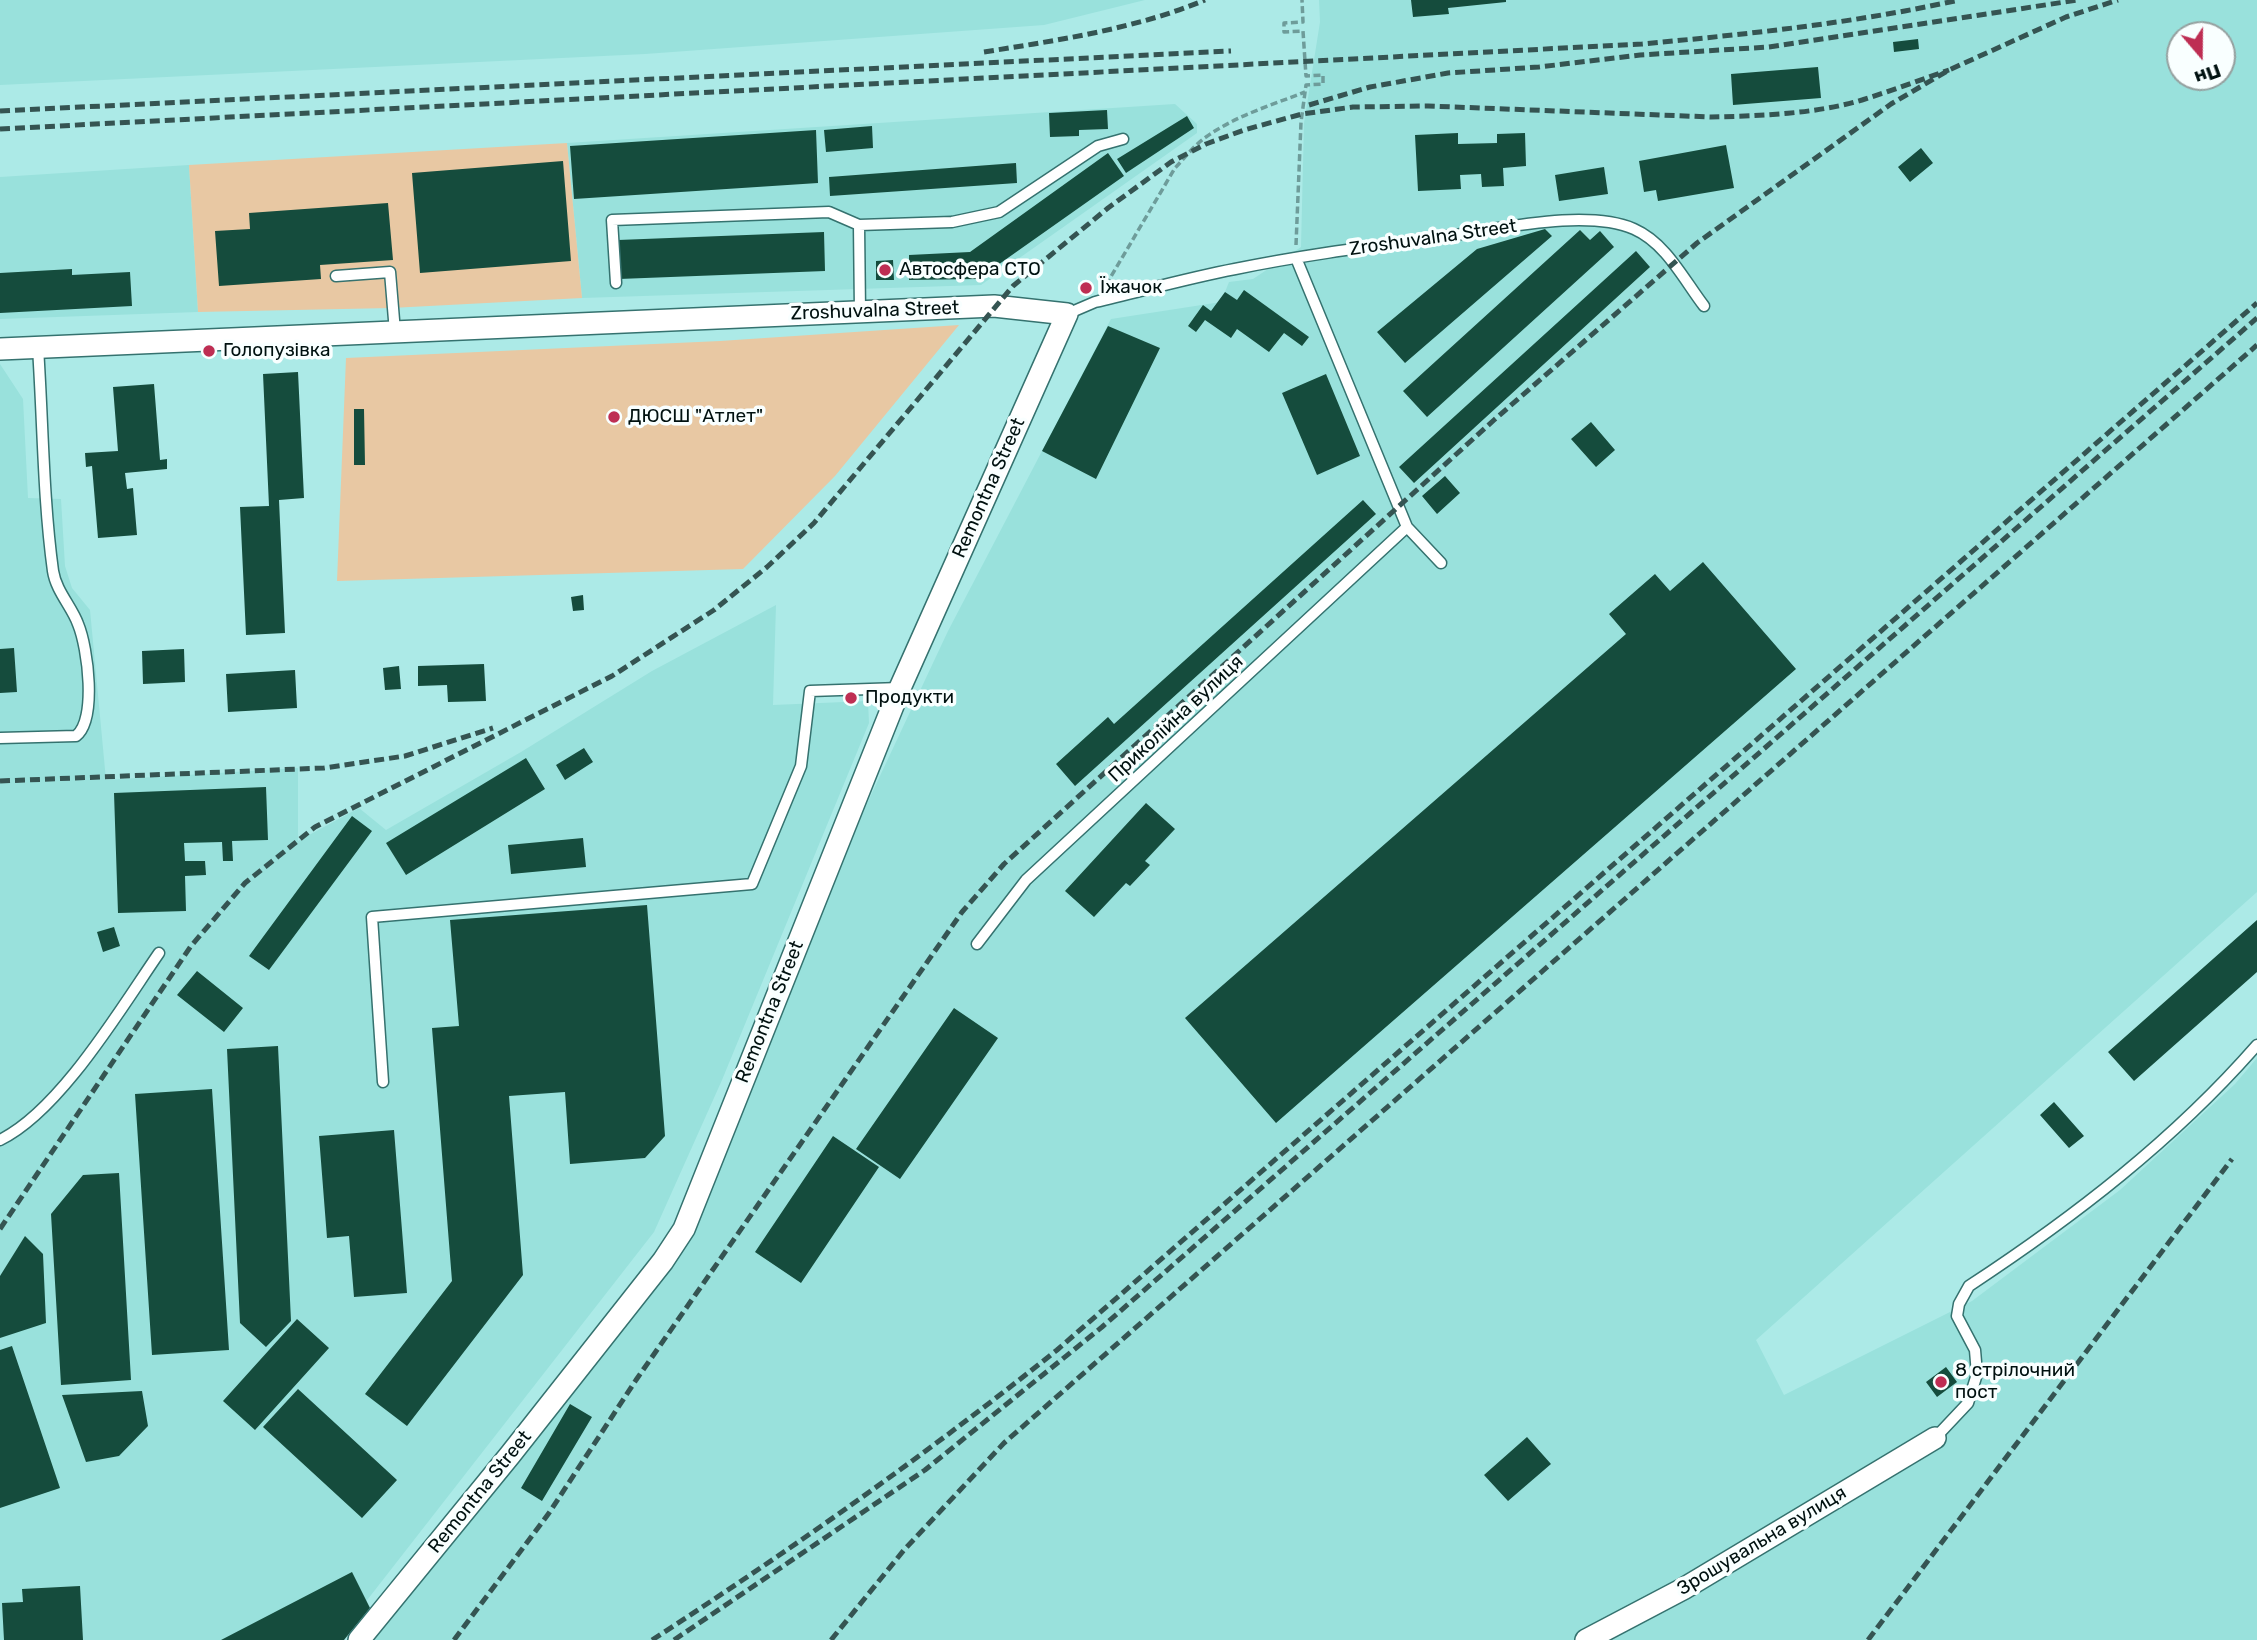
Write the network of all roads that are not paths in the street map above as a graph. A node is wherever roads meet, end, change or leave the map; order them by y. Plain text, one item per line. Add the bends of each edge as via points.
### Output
1 (1123, 139) dead end
2 (859, 225) junction
3 (1296, 258) junction
4 (336, 276) dead end
5 (616, 283) dead end
6 (1704, 306) dead end
7 (860, 312) junction
8 (1066, 314) junction
9 (395, 332) junction
10 (38, 348) junction
11 (0, 349) edge
12 (1407, 527) junction
13 (1441, 563) dead end
14 (900, 688) junction
15 (0, 738) edge
16 (977, 944) dead end
17 (159, 953) dead end
18 (2257, 1045) edge
19 (383, 1082) dead end
20 (0, 1140) edge
21 (1935, 1438) joint
22 (359, 1640) edge
23 (1586, 1640) edge

1 - 2 lane via 1098,146 999,212 952,222
2 - 5 lane via 829,212 612,220
2 - 7 lane
3 - 6 lane, Zroshuvalna Street via 1583,220 1633,228 1650,239 1674,262
3 - 8 lane, Zroshuvalna Street via 1096,302
3 - 12 lane
4 - 9 lane via 390,272
7 - 8 street, Zroshuvalna Street via 994,306
7 - 9 street, Zroshuvalna Street
8 - 14 street, Remontna Street
9 - 10 street, Zroshuvalna Street
10 - 11 street, Zroshuvalna Street
10 - 15 lane via 54,575 79,625 89,717 76,736
12 - 13 lane
12 - 16 lane, Приколійна вулиця via 1026,880
14 - 19 lane via 810,691 801,766 752,884 372,917
14 - 22 street, Remontna Street via 684,1229 510,1455
17 - 20 lane via 102,1036 46,1105
18 - 21 lane via 2157,1147 2094,1198 1969,1286 1957,1316 1975,1350 1977,1374 1968,1403
21 - 23 street, Зрошувальна вулиця via 1683,1589

